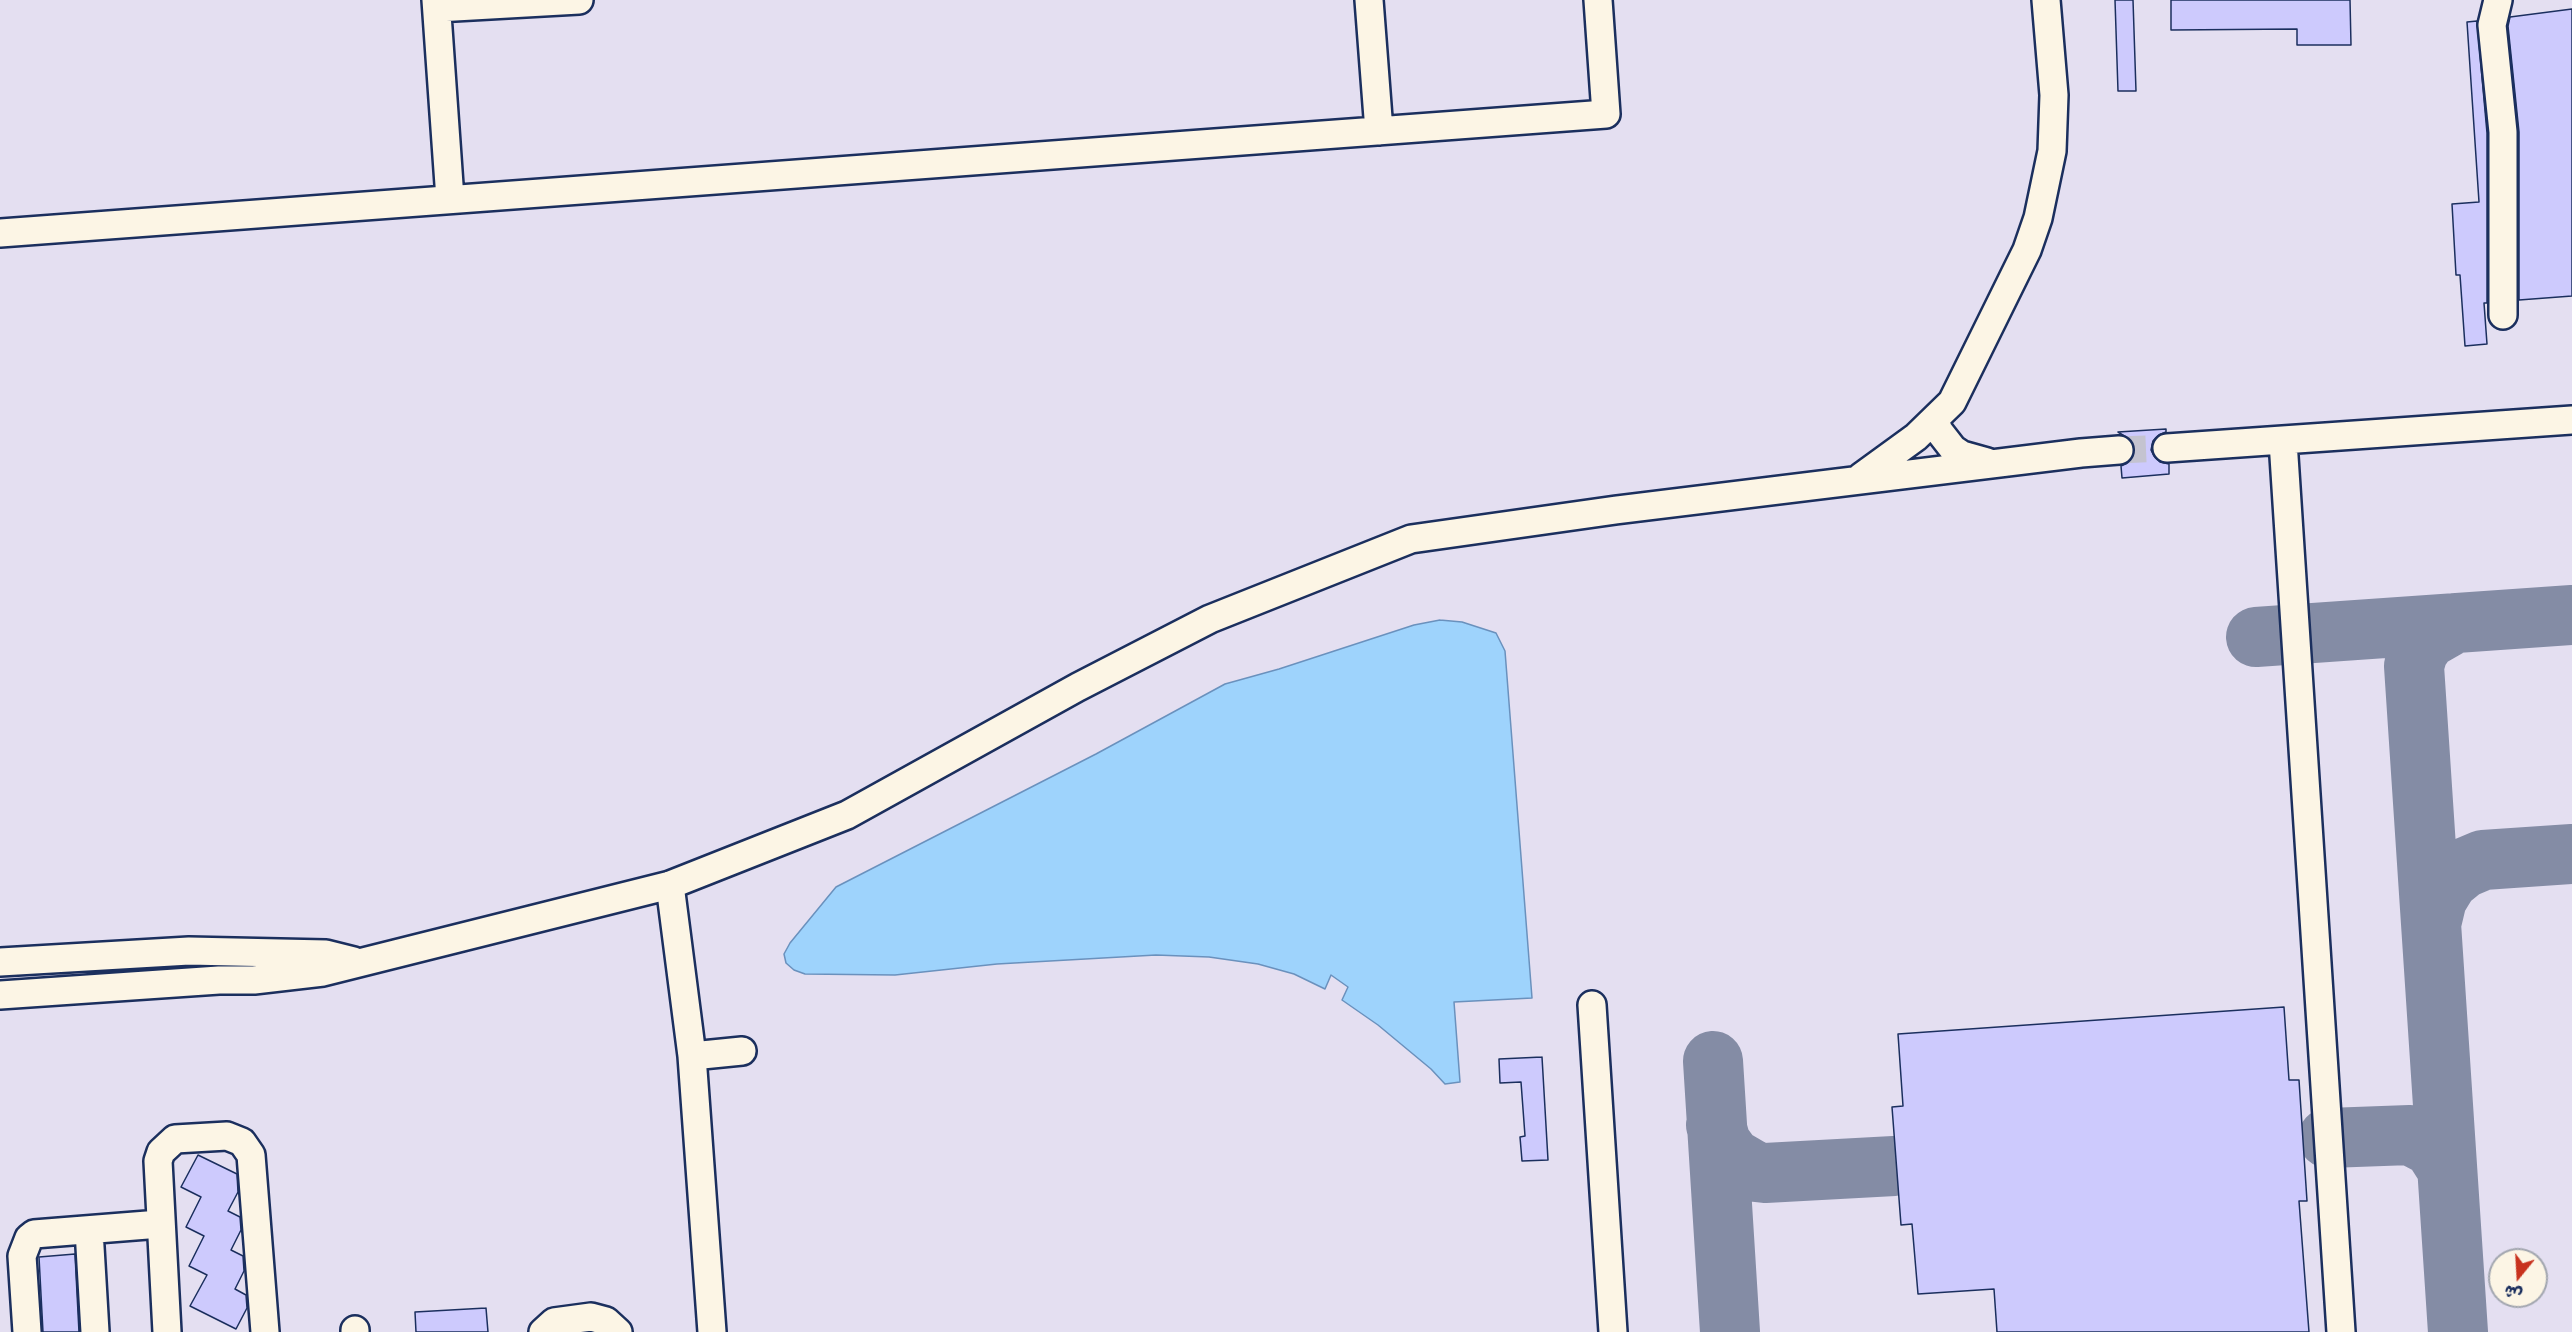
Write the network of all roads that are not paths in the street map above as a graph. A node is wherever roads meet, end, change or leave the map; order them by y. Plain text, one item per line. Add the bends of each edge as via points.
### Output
1 (579, 0) edge
2 (1369, 0) edge
3 (1598, 0) edge
4 (2046, 0) edge
5 (2498, 0) edge
6 (436, 4) edge
7 (1379, 131) junction
8 (450, 200) junction
9 (0, 232) edge
10 (2503, 315) dead end
11 (2572, 420) edge
12 (1935, 421) junction
13 (2283, 441) junction
14 (2167, 448) tunnel mouth
15 (2119, 450) tunnel mouth
16 (1994, 463) junction
17 (1853, 481) junction
18 (670, 885) junction
19 (0, 962) edge
20 (358, 962) junction
21 (0, 994) edge
22 (1592, 1005) dead end
23 (742, 1051) dead end
24 (692, 1056) junction
25 (160, 1224) junction
26 (89, 1230) junction
27 (27, 1332) edge
28 (95, 1332) edge
29 (167, 1332) edge
30 (266, 1332) edge
31 (543, 1332) edge
32 (618, 1332) edge
33 (712, 1332) edge
34 (1613, 1332) edge
35 (2341, 1332) edge

1 - 6 lane
2 - 7 lane
3 - 7 lane via 1606,114
4 - 12 lane via 2054,95 2047,185 2027,250 1952,402
5 - 10 lane via 2492,25 2503,132
6 - 8 lane
7 - 8 lane
8 - 9 lane
11 - 13 lane
12 - 16 lane via 1953,449
12 - 17 lane
13 - 14 lane
13 - 35 lane
15 - 16 lane
16 - 17 lane
17 - 18 lane via 1411,540 1210,619 847,815
18 - 20 lane
18 - 24 lane
19 - 20 lane via 189,951 326,954
20 - 21 lane via 289,978
22 - 34 lane
23 - 24 lane
24 - 33 lane
25 - 26 lane
25 - 29 lane
25 - 30 lane via 158,1161 167,1145 175,1139 227,1136 248,1148
26 - 27 lane via 34,1234 26,1243 22,1256
26 - 28 lane
31 - 32 lane via 554,1322 591,1317 606,1321

